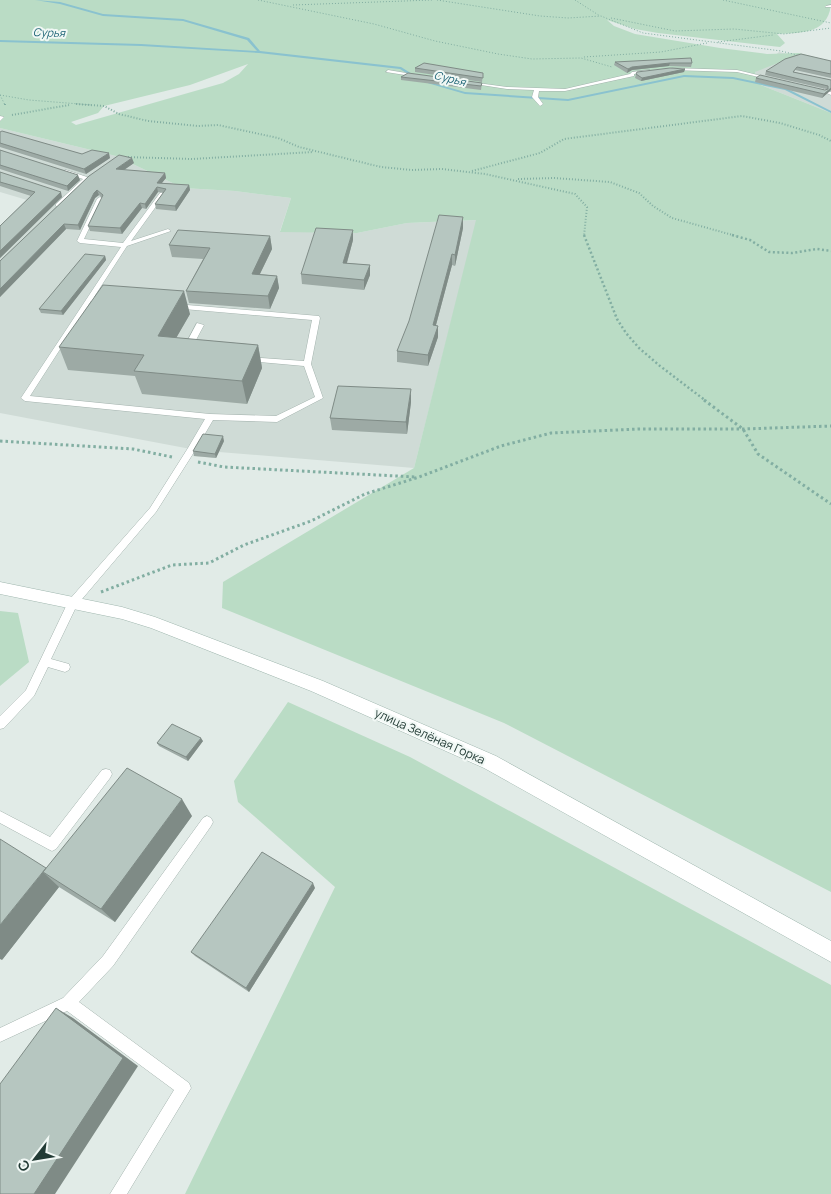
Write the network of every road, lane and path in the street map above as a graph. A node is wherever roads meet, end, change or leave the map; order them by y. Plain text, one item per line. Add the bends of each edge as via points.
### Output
1 (258, 0) edge
2 (432, 0) edge
3 (437, 0) edge
4 (576, 0) edge
5 (723, 0) edge
6 (289, 6) junction
7 (600, 16) junction
8 (831, 23) edge
9 (831, 28) edge
10 (784, 34) junction
11 (710, 43) junction
12 (581, 58) junction
13 (810, 58) edge
14 (614, 68) edge
15 (669, 69) edge
16 (660, 70) edge
17 (388, 71) dead end
18 (425, 76) edge
19 (776, 80) edge
20 (462, 81) edge
21 (831, 85) edge
22 (537, 89) junction
23 (814, 89) edge
24 (824, 91) junction
25 (831, 94) edge
26 (0, 95) edge
27 (77, 104) junction
28 (540, 104) dead end
29 (1, 118) edge
30 (831, 141) edge
31 (316, 152) junction
32 (125, 157) edge
33 (61, 170) edge
34 (469, 172) junction
35 (93, 174) edge
36 (87, 178) junction
37 (513, 179) junction
38 (60, 192) edge
39 (162, 194) edge
40 (69, 195) junction
41 (100, 199) edge
42 (55, 209) edge
43 (168, 231) dead end
44 (124, 245) junction
45 (831, 252) edge
46 (89, 299) junction
47 (118, 302) edge
48 (168, 306) edge
49 (200, 325) dead end
50 (194, 354) edge
51 (241, 358) edge
52 (307, 364) junction
53 (210, 417) junction
54 (831, 426) edge
55 (743, 429) junction
56 (0, 441) edge
57 (184, 460) junction
58 (419, 477) junction
59 (831, 504) edge
60 (0, 588) edge
61 (73, 603) junction
62 (45, 662) junction
63 (65, 667) dead end
64 (0, 724) edge
65 (106, 774) dead end
66 (0, 817) edge
67 (207, 822) dead end
68 (831, 952) edge
69 (68, 1003) junction
70 (0, 1035) edge
71 (118, 1194) edge

1 - 6 path
2 - 6 path
3 - 7 path via 540,16
4 - 7 path
5 - 8 path
6 - 12 path via 498,54 532,59
7 - 10 path via 675,31 734,29
7 - 11 path via 643,33
9 - 10 path
10 - 11 path
11 - 12 path via 661,52
11 - 13 path via 781,51
12 - 14 path
15 - 19 lane via 737,71
16 - 22 lane via 632,73 565,90
17 - 18 lane
20 - 22 lane
21 - 24 lane
22 - 28 lane via 535,96
23 - 24 lane
24 - 25 lane
26 - 27 path
27 - 29 path
27 - 31 path via 104,106 148,121 235,128 278,138
30 - 34 path via 780,123 742,116 564,140 540,153
31 - 32 path via 192,159
31 - 34 path via 381,167
33 - 36 lane
34 - 37 path
35 - 36 lane
36 - 40 lane
37 - 45 path via 610,182 640,193 672,218 750,240 768,252 817,249
37 - 55 path via 575,194 587,207 584,237 626,334 680,382
38 - 40 lane
39 - 44 lane
40 - 42 lane
41 - 44 lane via 80,241
43 - 44 lane
44 - 46 lane
46 - 47 lane
46 - 53 lane via 25,398
48 - 52 lane via 316,318
49 - 50 lane via 185,353
51 - 52 lane
52 - 53 lane via 319,398 277,419
53 - 57 lane
54 - 55 path
55 - 58 path via 551,433 501,446
55 - 59 path via 758,454
56 - 57 path via 133,449
57 - 58 path via 224,467
57 - 61 lane via 153,510
58 - 61 path via 365,494 311,521 244,545 209,562 172,565
60 - 61 street, улица Зелёная Горка
61 - 62 lane
61 - 68 street, улица Зелёная Горка via 155,623 317,686 490,762
62 - 63 lane
62 - 64 lane via 30,693
65 - 66 lane via 52,845
67 - 69 lane via 108,961
69 - 70 lane
69 - 71 lane via 184,1088

